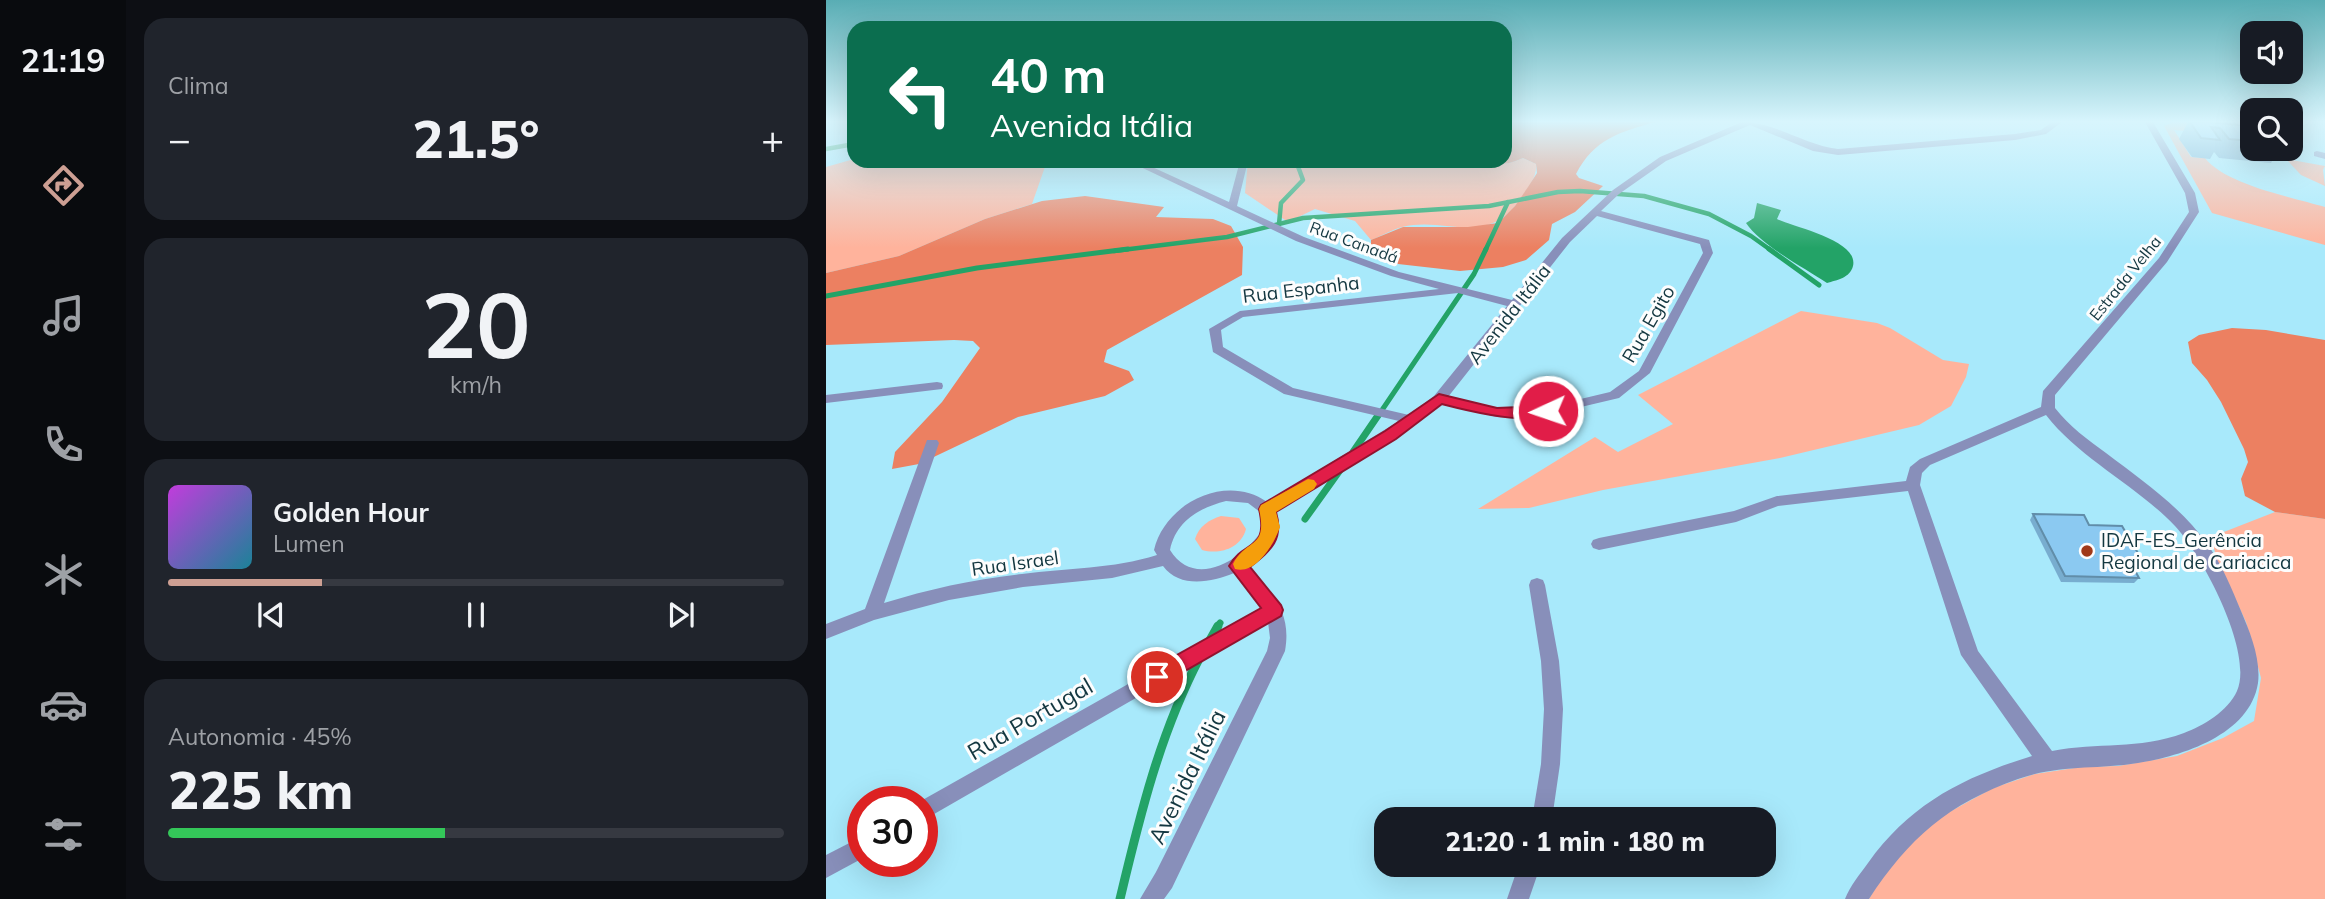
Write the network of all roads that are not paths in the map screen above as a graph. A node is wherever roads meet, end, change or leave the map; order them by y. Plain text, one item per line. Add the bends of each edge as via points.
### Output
1 (1655, 164) edge
2 (2173, 164) edge
3 (1147, 168) edge
4 (1242, 168) edge
5 (1232, 207) junction
6 (1593, 212) junction
7 (1458, 290) junction
8 (1516, 305) junction
9 (937, 386) dead end
10 (826, 399) edge
11 (1439, 399) junction
12 (2048, 409) junction
13 (1412, 420) junction
14 (932, 443) dead end
15 (1913, 485) junction
16 (1267, 509) junction
17 (1599, 544) dead end
18 (1165, 559) junction
19 (1238, 566) junction
20 (1536, 585) dead end
21 (1274, 610) junction
22 (872, 613) junction
23 (826, 632) edge
24 (2048, 761) junction
25 (938, 802) edge
26 (1543, 807) edge
27 (847, 855) edge
28 (826, 867) edge
29 (1526, 877) edge
30 (1152, 899) edge
31 (1518, 899) edge
32 (1856, 899) edge

1 - 6 street, Avenida Itália
2 - 12 street, Estrada Velha via 2190,193 2194,212 2163,260 2048,394
3 - 5 street, Rua Canadá
4 - 5 street
5 - 7 street, Rua Canadá via 1300,239 1395,274
6 - 8 street, Avenida Itália
6 - 11 street, Rua Egito via 1705,242 1708,253 1644,373 1614,395 1548,411 1497,413
7 - 8 street, Rua Canadá
7 - 13 street, Rua Espanha via 1240,314 1215,329 1217,349 1289,391
8 - 11 street, Avenida Itália
9 - 10 street
11 - 13 street, Avenida Itália
12 - 15 street via 1925,461 1915,471
12 - 24 street via 2063,427 2169,512 2202,549 2236,615 2248,659 2247,693 2229,716 2203,736 2138,754
13 - 16 street, Avenida Itália
14 - 22 street
15 - 17 street via 1777,501 1737,516
15 - 24 street via 1969,655
16 - 18 street via 1239,496 1199,504 1168,529 1162,550
16 - 19 street via 1272,527 1268,538
18 - 19 street via 1172,567 1195,575
18 - 22 street, Rua Israel via 1132,570 1012,582
19 - 21 street
20 - 26 street via 1551,673 1553,725
21 - 25 street, Rua Portugal
21 - 30 street, Avenida Itália via 1280,637 1276,651
22 - 23 street, Rua Israel
24 - 32 street via 1981,785 1924,818 1883,860
27 - 28 street
29 - 31 street

